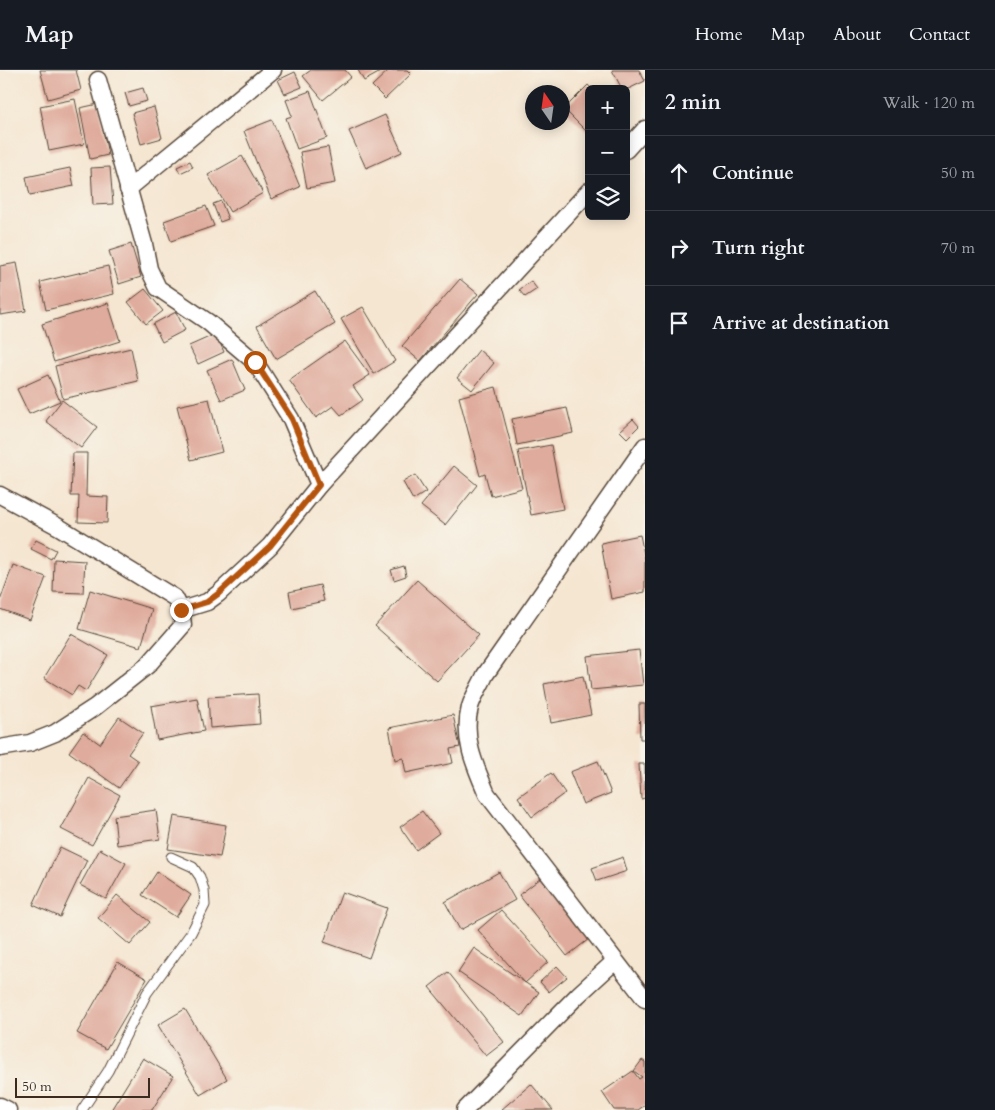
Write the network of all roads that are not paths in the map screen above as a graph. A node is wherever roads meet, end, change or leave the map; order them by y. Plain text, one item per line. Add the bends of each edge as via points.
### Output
1 (273, 70) edge
2 (98, 80) dead end
3 (645, 129) edge
4 (630, 146) edge
5 (128, 189) junction
6 (585, 195) edge
7 (645, 446) edge
8 (319, 485) junction
9 (0, 495) edge
10 (181, 610) junction
11 (0, 748) edge
12 (171, 857) dead end
13 (615, 960) junction
14 (645, 999) edge
15 (0, 1106) edge
16 (8, 1110) edge
17 (82, 1110) edge
18 (465, 1110) edge

1 - 5 street
2 - 5 street
3 - 4 street
5 - 8 street via 149,269 158,288 208,322 255,362 292,419
6 - 8 street
7 - 13 street via 485,675 470,707 468,733 471,756 487,794
8 - 10 street via 270,546 218,594 207,602
9 - 10 street via 175,598
10 - 11 street via 183,625 148,665 95,707 55,734 30,743
12 - 17 lane via 193,867 200,877 205,905 191,933 147,993 108,1071
13 - 14 street
13 - 18 street
15 - 16 street

